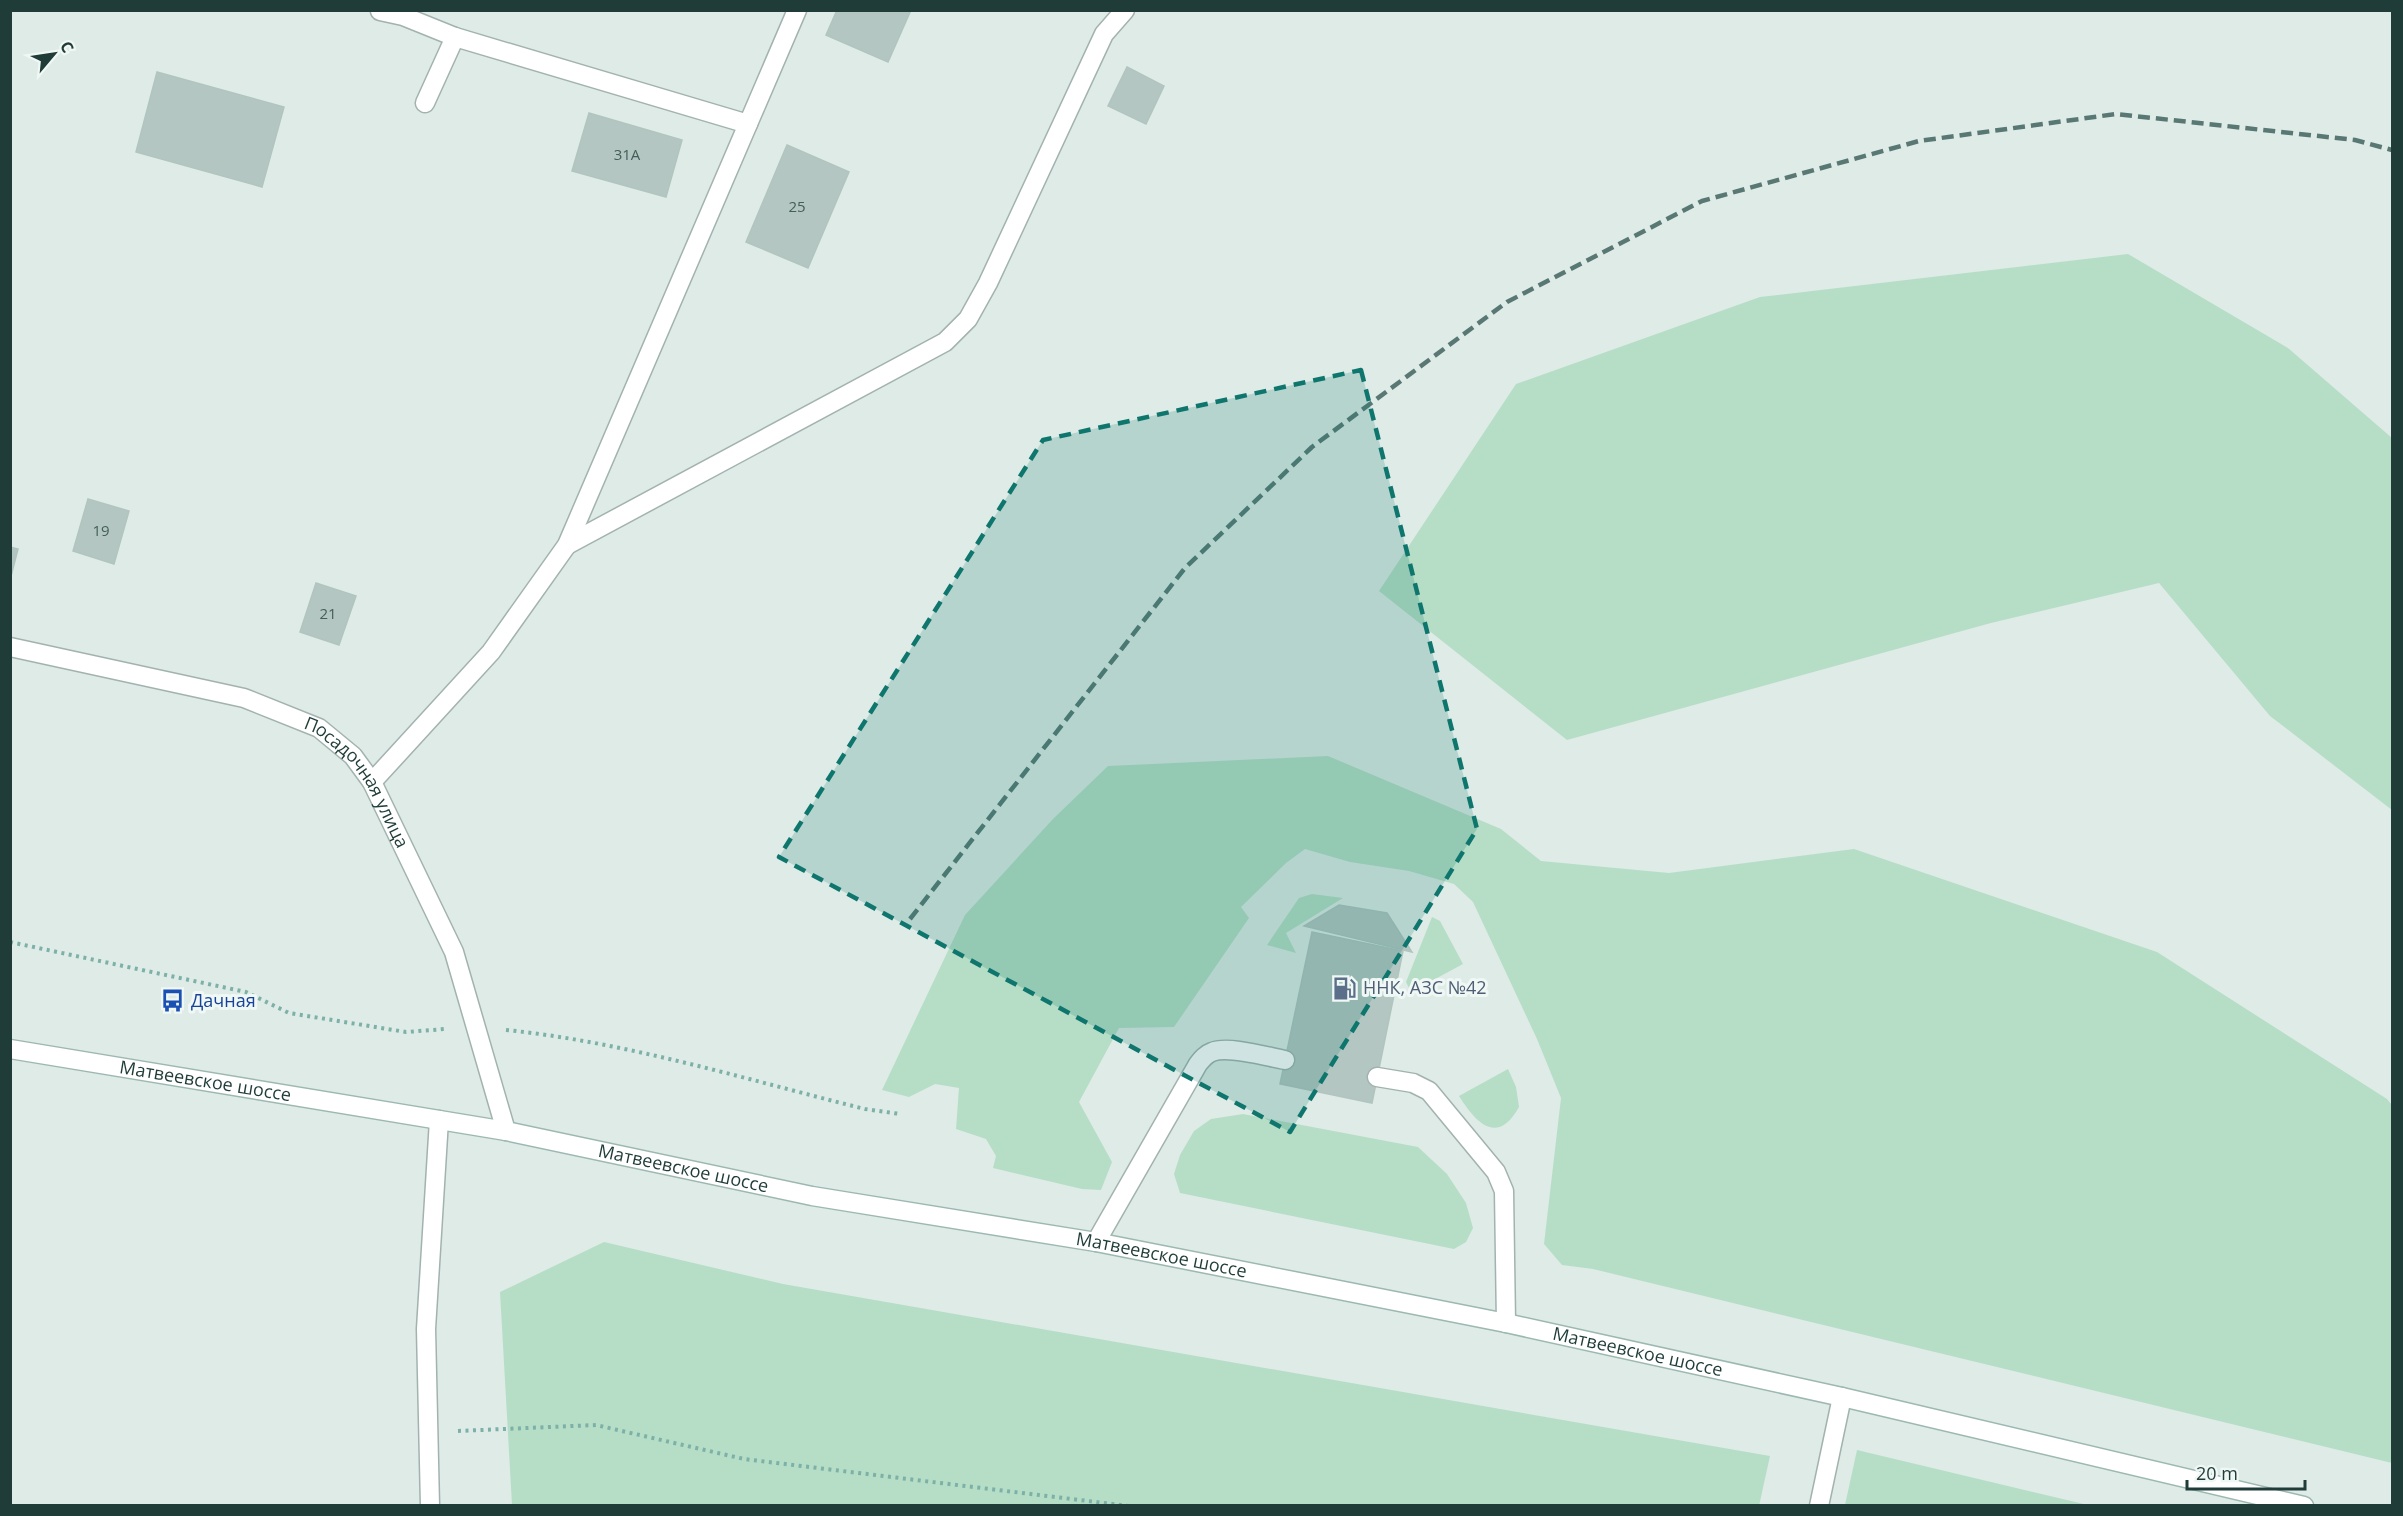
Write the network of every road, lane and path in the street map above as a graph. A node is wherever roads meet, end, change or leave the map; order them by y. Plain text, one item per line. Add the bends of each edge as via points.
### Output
1 (797, 10) edge
2 (1125, 10) edge
3 (380, 11) edge
4 (455, 38) junction
5 (425, 104) dead end
6 (748, 124) junction
7 (567, 545) junction
8 (10, 647) edge
9 (372, 782) junction
10 (10, 1049) edge
11 (1285, 1060) dead end
12 (1377, 1077) dead end
13 (439, 1120) junction
14 (506, 1131) junction
15 (1096, 1242) junction
16 (1506, 1323) junction
17 (1842, 1397) junction
18 (428, 1431) junction
19 (430, 1506) edge
20 (1129, 1506) edge
21 (1819, 1506) edge
22 (2304, 1506) edge

1 - 6 main road
2 - 7 main road via 1104,34 973,310 945,342
3 - 4 main road via 403,16
4 - 5 main road
4 - 6 main road
6 - 7 main road
7 - 9 main road via 491,652
8 - 9 main road, Посадочная улица via 244,698 319,728 353,756
9 - 14 main road, Посадочная улица via 454,952
10 - 13 main road, Матвеевское шоссе
11 - 15 main road via 1226,1050 1215,1050 1205,1056
12 - 16 main road via 1413,1083 1429,1091 1496,1172 1504,1191
13 - 14 main road, Матвеевское шоссе
13 - 18 main road via 426,1329
14 - 15 main road, Матвеевское шоссе via 812,1196
15 - 16 main road, Матвеевское шоссе
16 - 17 main road, Матвеевское шоссе
17 - 21 main road
17 - 22 main road, Матвеевское шоссе
18 - 19 main road
18 - 20 path via 596,1425 744,1459

